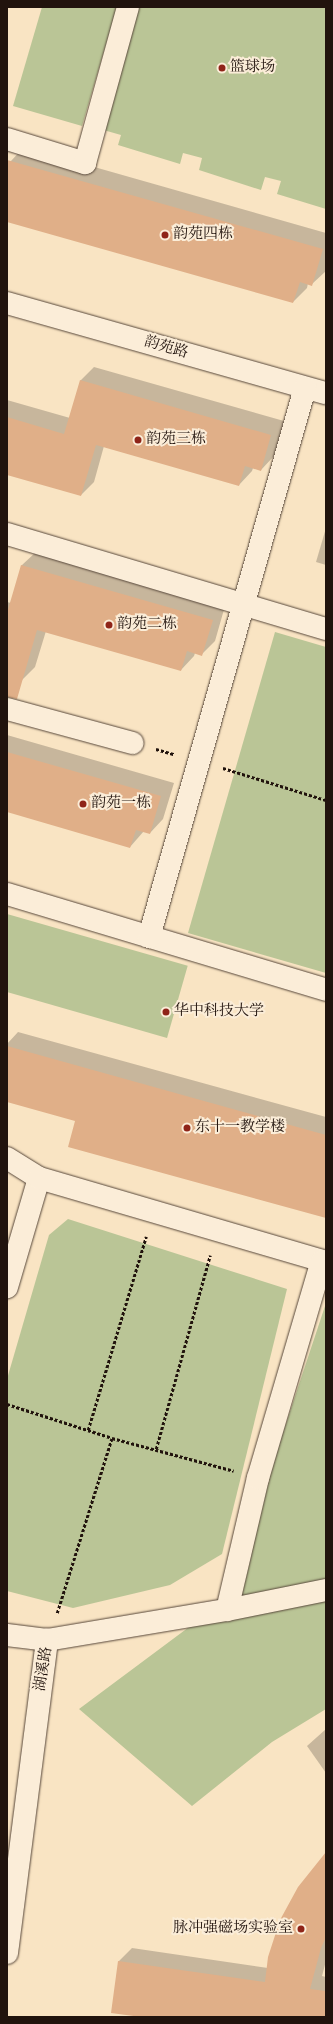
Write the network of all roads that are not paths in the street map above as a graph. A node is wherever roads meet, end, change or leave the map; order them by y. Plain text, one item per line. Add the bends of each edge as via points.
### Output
1 (128, 7) edge
2 (7, 139) edge
3 (7, 303) edge
4 (316, 390) edge
5 (7, 534) edge
6 (244, 605) junction
7 (326, 629) edge
8 (7, 709) edge
9 (132, 743) road end
10 (7, 894) edge
11 (149, 937) junction
12 (326, 990) edge
13 (7, 1158) edge
14 (39, 1178) junction
15 (324, 1262) edge
16 (7, 1287) edge
17 (326, 1590) edge
18 (227, 1610) junction
19 (7, 1635) edge
20 (47, 1640) junction
21 (7, 1953) edge

1 - 2 street via 85,163
3 - 4 street, 韵苑路
4 - 6 street
5 - 6 street
6 - 7 street
6 - 11 street
8 - 9 street
10 - 11 street
11 - 12 street
13 - 14 street
14 - 15 street
14 - 16 street
15 - 18 street via 258,1478
17 - 18 street, 湖溪路
18 - 20 street, 湖溪路
19 - 20 street
20 - 21 street, 湖溪路

